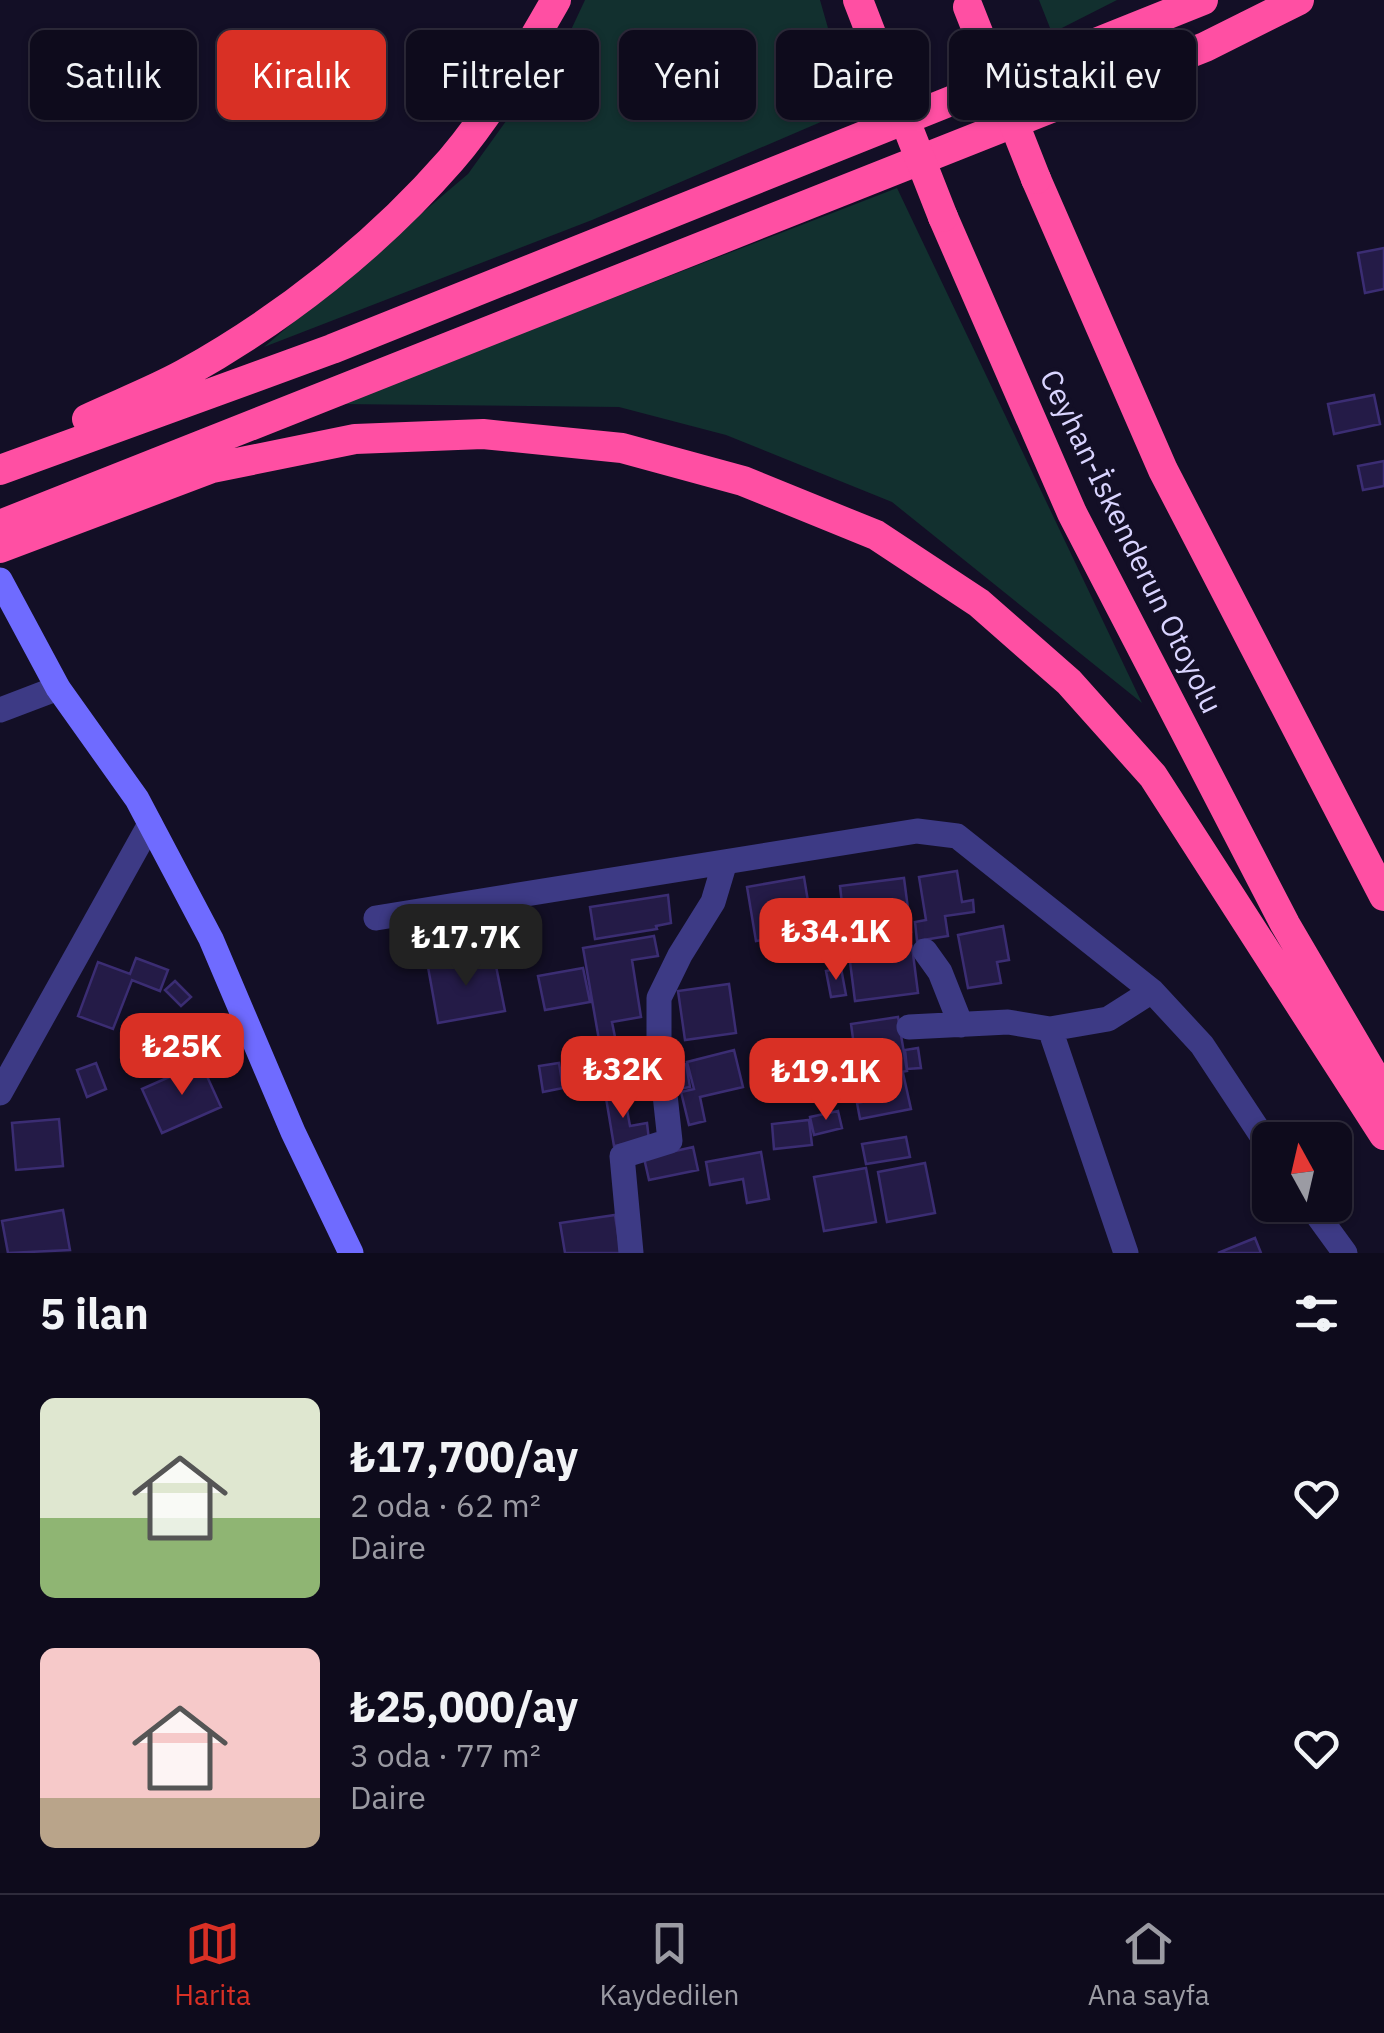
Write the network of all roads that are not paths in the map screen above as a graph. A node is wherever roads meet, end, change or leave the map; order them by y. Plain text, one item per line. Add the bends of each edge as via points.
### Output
1 (556, 0) edge
2 (858, 0) edge
3 (1203, 0) edge
4 (1299, 0) edge
5 (967, 4) edge
6 (0, 459) edge
7 (0, 470) edge
8 (0, 526) edge
9 (0, 548) edge
10 (0, 580) edge
11 (58, 688) junction
12 (0, 710) edge
13 (150, 824) junction
14 (725, 862) junction
15 (1384, 896) edge
16 (376, 918) dead end
17 (925, 951) dead end
18 (1152, 991) junction
19 (961, 1025) junction
20 (910, 1027) dead end
21 (1050, 1030) junction
22 (0, 1092) edge
23 (1384, 1093) edge
24 (1253, 1122) edge
25 (1384, 1135) edge
26 (1322, 1222) edge
27 (351, 1253) edge
28 (631, 1253) edge
29 (1126, 1253) edge
30 (1345, 1253) edge

1 - 6 highway via 452,159 366,244 276,317 182,375
2 - 23 highway, Ceyhan-İskenderun Otoyolu, bridge via 1072,514 1285,924
3 - 7 highway via 332,349
4 - 8 highway via 1205,47
5 - 15 highway, Ceyhan-İskenderun Otoyolu, bridge via 1163,470
9 - 25 highway via 212,468 355,439 482,434 622,448 743,481 876,535 979,603 1070,682 1153,776
10 - 11 street
11 - 12 street
11 - 13 street
13 - 22 street
13 - 27 street via 211,939
14 - 16 street
14 - 18 street via 917,831 957,836
14 - 28 street via 713,902 659,998 670,1141 622,1156
17 - 19 street
18 - 21 street via 1108,1019
18 - 24 street via 1202,1044
19 - 20 street
19 - 21 street via 1008,1022
21 - 29 street
26 - 30 street

